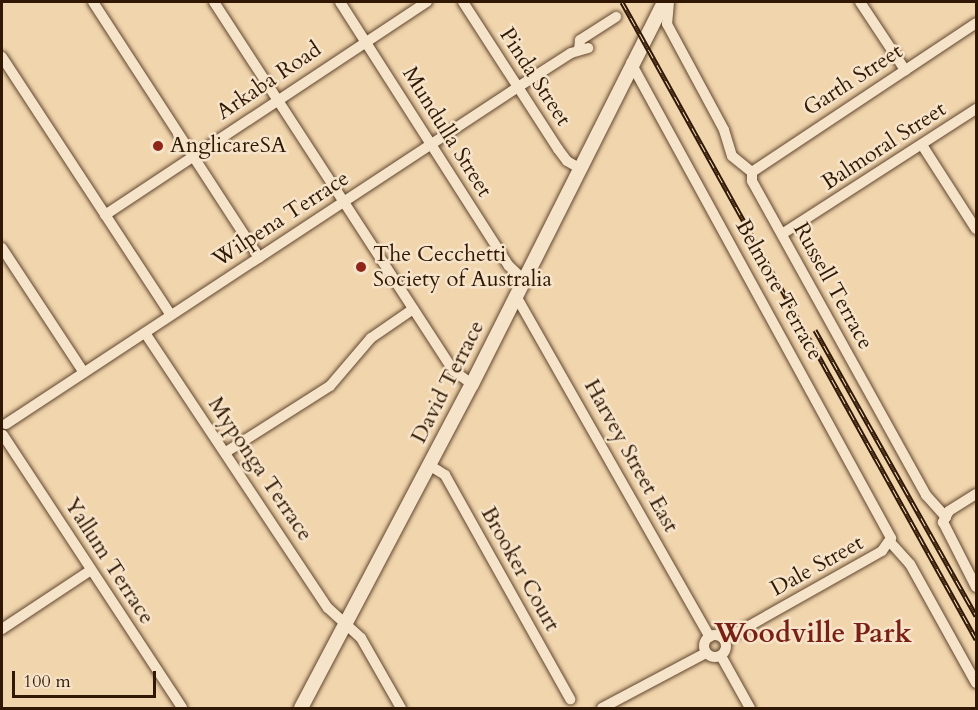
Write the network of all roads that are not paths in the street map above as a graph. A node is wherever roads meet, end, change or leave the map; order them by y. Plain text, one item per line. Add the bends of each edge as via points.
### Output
1 (93, 2) edge
2 (214, 2) edge
3 (340, 2) edge
4 (427, 2) edge
5 (463, 2) edge
6 (664, 2) edge
7 (669, 2) edge
8 (860, 2) edge
9 (615, 17) dead end
10 (976, 23) edge
11 (366, 41) junction
12 (2, 57) edge
13 (631, 63) junction
14 (905, 70) junction
15 (518, 87) junction
16 (277, 99) junction
17 (976, 110) edge
18 (431, 144) junction
19 (922, 145) junction
20 (193, 156) junction
21 (579, 168) junction
22 (752, 172) junction
23 (343, 202) junction
24 (105, 215) junction
25 (976, 229) edge
26 (782, 234) junction
27 (2, 248) edge
28 (259, 258) junction
29 (524, 280) junction
30 (516, 296) junction
31 (413, 309) junction
32 (171, 315) junction
33 (145, 333) junction
34 (84, 373) junction
35 (472, 384) junction
36 (3, 429) edge
37 (226, 452) junction
38 (429, 465) junction
39 (976, 494) edge
40 (946, 517) junction
41 (891, 540) junction
42 (91, 570) junction
43 (976, 587) edge
44 (346, 624) junction
45 (2, 629) edge
46 (710, 637) junction
47 (724, 640) junction
48 (706, 652) junction
49 (721, 656) junction
50 (976, 683) edge
51 (570, 699) dead end
52 (182, 708) edge
53 (301, 708) edge
54 (401, 708) edge
55 (602, 708) edge
56 (750, 708) edge

1 - 20 street
2 - 16 street
3 - 11 street, Mundulla Street
4 - 11 street, Arkaba Road
5 - 15 street, Pinda Street
6 - 13 main road, David Terrace
7 - 22 street, Russell Terrace via 667,24 724,130 732,156
8 - 14 street
9 - 15 street, Wilpena Terrace via 580,40 584,49
10 - 14 street, Garth Street
11 - 16 street, Arkaba Road
11 - 18 street, Mundulla Street
12 - 24 street
13 - 21 main road, David Terrace
13 - 41 street, Belmore Terrace
14 - 22 street, Garth Street
15 - 18 street, Wilpena Terrace
15 - 21 street, Pinda Street via 567,161
16 - 20 street, Arkaba Road
16 - 23 street
17 - 19 street, Balmoral Street
18 - 23 street, Wilpena Terrace
18 - 29 street, Mundulla Street via 509,266
19 - 25 street
19 - 26 street, Balmoral Street
20 - 24 street, Arkaba Road
20 - 28 street
21 - 29 main road, David Terrace
22 - 26 street, Russell Terrace via 752,181
23 - 28 street, Wilpena Terrace
23 - 31 street
24 - 32 street
26 - 40 street, Russell Terrace via 932,505
27 - 34 street
28 - 32 street, Wilpena Terrace
29 - 30 main road, David Terrace
30 - 35 main road, David Terrace
30 - 46 street, Harvey Street East
31 - 35 street via 454,371
31 - 37 street via 371,338 330,386
32 - 33 street, Wilpena Terrace
33 - 34 street, Wilpena Terrace
33 - 37 street, Myponga Terrace
34 - 36 street, Wilpena Terrace
35 - 38 main road, David Terrace
36 - 42 street, Yallum Terrace
37 - 44 street, Myponga Terrace via 328,608
38 - 44 main road, David Terrace
38 - 51 street, Brooker Court via 446,475
39 - 40 street
40 - 43 street, Russell Terrace via 946,533
41 - 47 street, Dale Street
41 - 50 street, Belmore Terrace via 904,554
42 - 45 street
42 - 52 street, Yallum Terrace
44 - 53 main road, David Terrace
44 - 54 street, Myponga Terrace via 361,638
46 - 47 street
46 - 48 street via 705,643
47 - 49 street via 726,647
48 - 49 street
48 - 55 street
49 - 56 street

